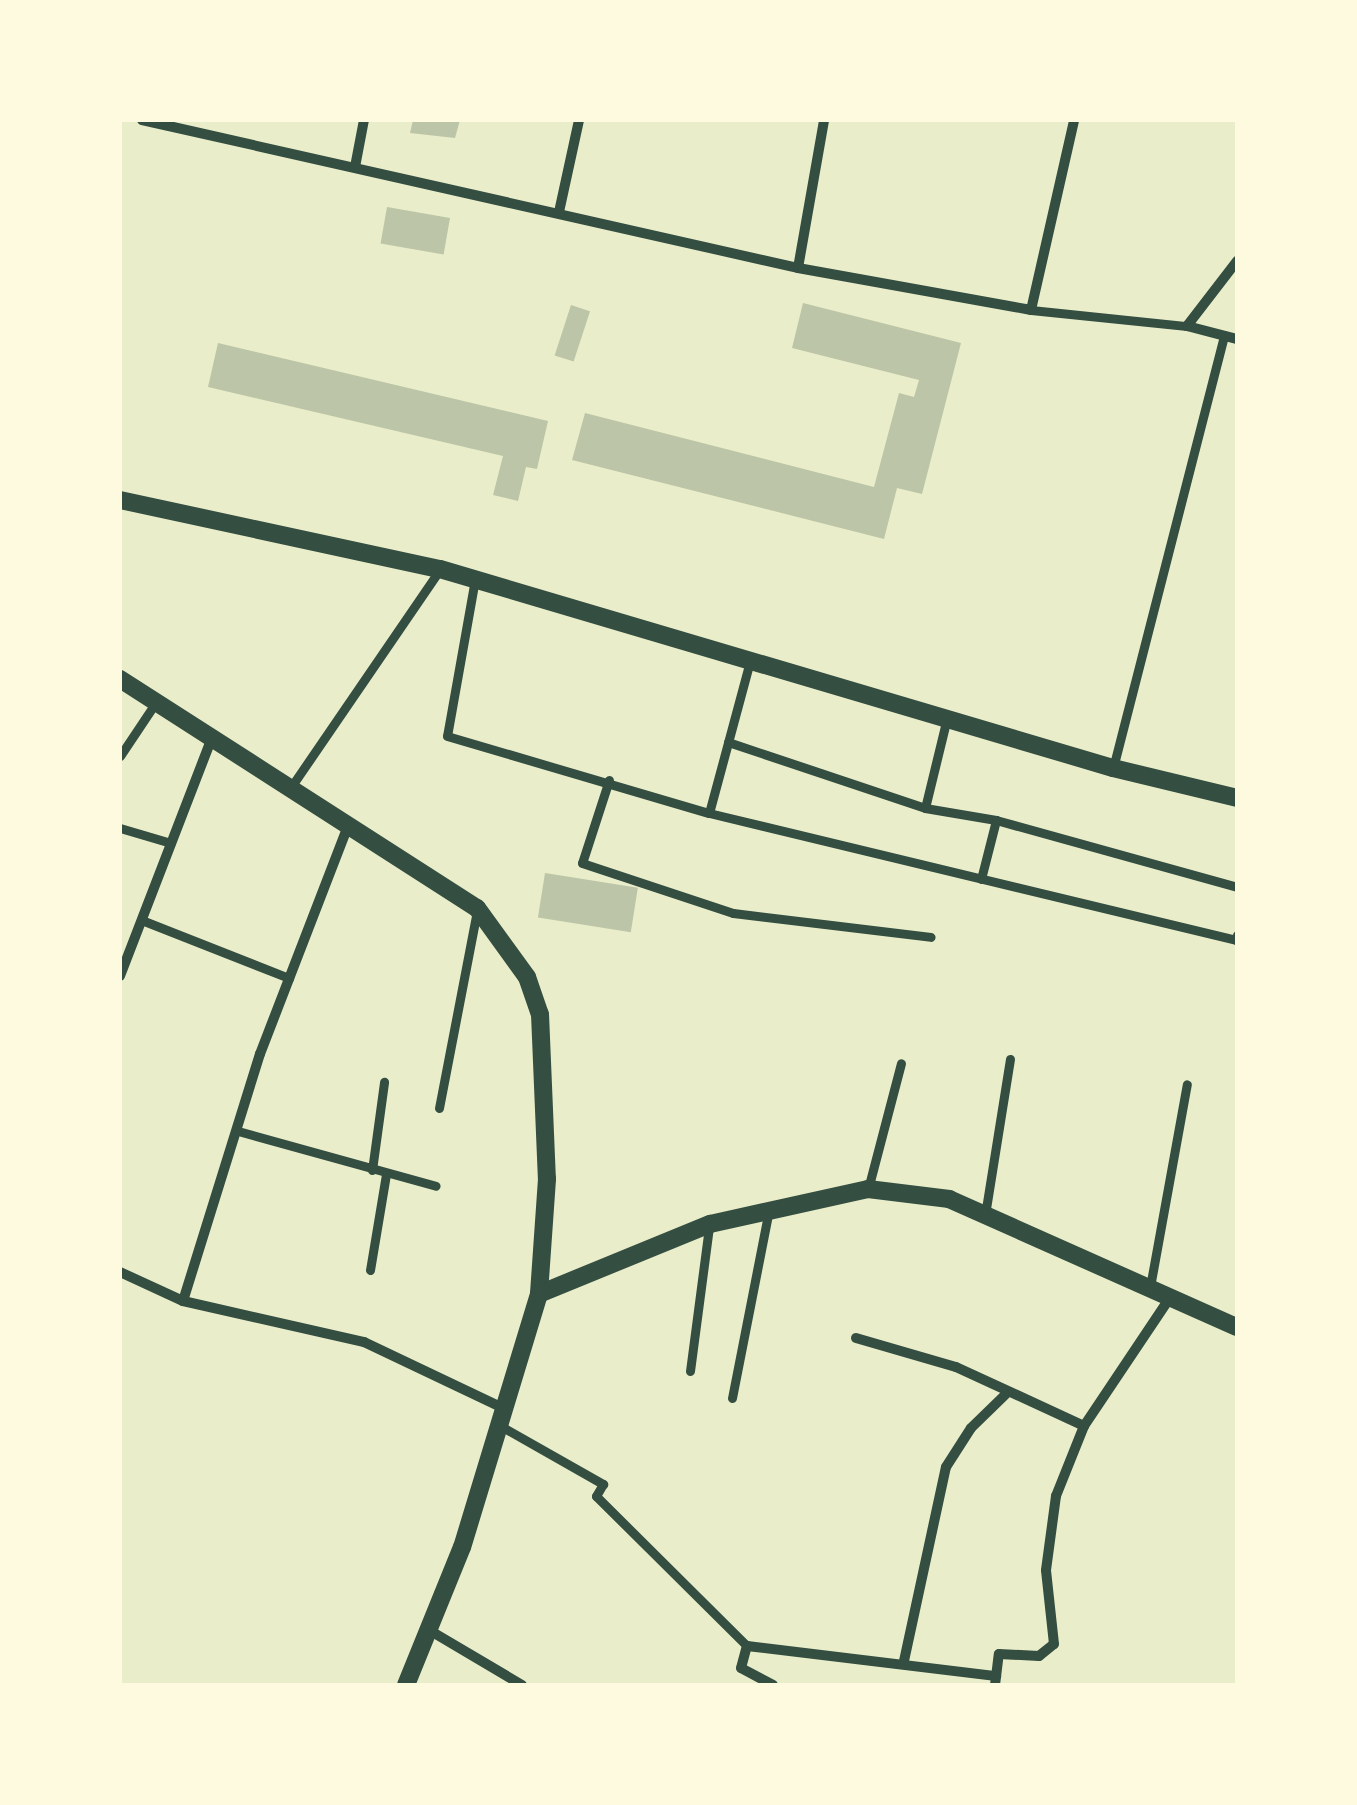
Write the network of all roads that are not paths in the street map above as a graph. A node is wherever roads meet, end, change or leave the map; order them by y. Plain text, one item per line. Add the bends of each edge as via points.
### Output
1 (144, 120) edge
2 (364, 120) edge
3 (579, 120) edge
4 (824, 120) edge
5 (1074, 120) edge
6 (355, 167) junction
7 (559, 212) junction
8 (1237, 261) edge
9 (798, 268) junction
10 (1031, 310) junction
11 (1187, 326) junction
12 (1224, 335) junction
13 (1237, 339) edge
14 (120, 500) edge
15 (440, 569) junction
16 (475, 579) junction
17 (750, 660) junction
18 (120, 679) edge
19 (158, 700) junction
20 (947, 718) junction
21 (212, 738) junction
22 (728, 742) junction
23 (120, 756) edge
24 (1113, 768) junction
25 (609, 780) junction
26 (292, 788) junction
27 (1237, 798) edge
28 (925, 808) junction
29 (709, 813) junction
30 (996, 820) junction
31 (348, 826) junction
32 (120, 828) edge
33 (171, 843) junction
34 (981, 879) junction
35 (1237, 887) edge
36 (477, 908) junction
37 (144, 921) junction
38 (1237, 935) edge
39 (931, 937) dead end
40 (122, 969) edge
41 (289, 978) junction
42 (1010, 1058) dead end
43 (901, 1063) dead end
44 (384, 1082) dead end
45 (1188, 1084) dead end
46 (439, 1108) dead end
47 (238, 1131) junction
48 (372, 1170) junction
49 (386, 1174) junction
50 (436, 1186) dead end
51 (868, 1189) junction
52 (770, 1207) junction
53 (985, 1215) junction
54 (710, 1224) junction
55 (370, 1270) dead end
56 (120, 1272) edge
57 (1150, 1290) junction
58 (539, 1294) junction
59 (1169, 1299) junction
60 (183, 1301) junction
61 (1237, 1327) edge
62 (856, 1338) dead end
63 (690, 1371) dead end
64 (1008, 1392) junction
65 (732, 1398) dead end
66 (499, 1415) junction
67 (1084, 1426) junction
68 (429, 1630) junction
69 (747, 1646) junction
70 (904, 1661) junction
71 (995, 1680) edge
72 (406, 1685) edge
73 (522, 1685) edge
74 (773, 1685) edge

1 - 6 street
2 - 6 street
3 - 7 street
4 - 9 street
5 - 10 street
6 - 7 street
7 - 9 street
8 - 11 street
9 - 10 street
10 - 11 street
11 - 12 street
12 - 13 street
12 - 24 street
14 - 15 street
15 - 16 street
15 - 26 street
16 - 17 street
16 - 25 street via 446,736
17 - 20 street
17 - 22 street
18 - 19 street
19 - 21 street
19 - 23 street
20 - 24 street
20 - 28 street
21 - 26 street
21 - 33 street
22 - 28 street
22 - 29 street
24 - 27 street
25 - 29 street
25 - 39 street via 582,862 734,913
26 - 31 street
28 - 30 street
29 - 34 street
30 - 34 street
30 - 35 street
31 - 36 street
31 - 41 street
32 - 33 street
33 - 37 street
34 - 38 street via 1236,940
36 - 46 street
36 - 58 street via 526,977 540,1014 547,1179
37 - 40 street
37 - 41 street
41 - 47 street
42 - 53 street
43 - 51 street
44 - 48 street
45 - 57 street
47 - 48 street
47 - 60 street
48 - 49 street
49 - 50 street
49 - 55 street
51 - 52 street
51 - 53 street via 949,1199
52 - 54 street
52 - 65 street
53 - 57 street
54 - 58 street
54 - 63 street
56 - 60 street
57 - 59 street
58 - 66 street
59 - 61 street
59 - 67 street
60 - 66 street via 364,1342
62 - 64 street via 956,1367
64 - 67 street
64 - 70 street via 971,1428 946,1468
66 - 68 street via 462,1547
66 - 69 street via 603,1484 596,1496
67 - 71 street via 1056,1496 1048,1542 1054,1644 1040,1656 1005,1651 996,1660
68 - 72 street
68 - 73 street
69 - 70 street
69 - 74 street via 741,1668
70 - 71 street

